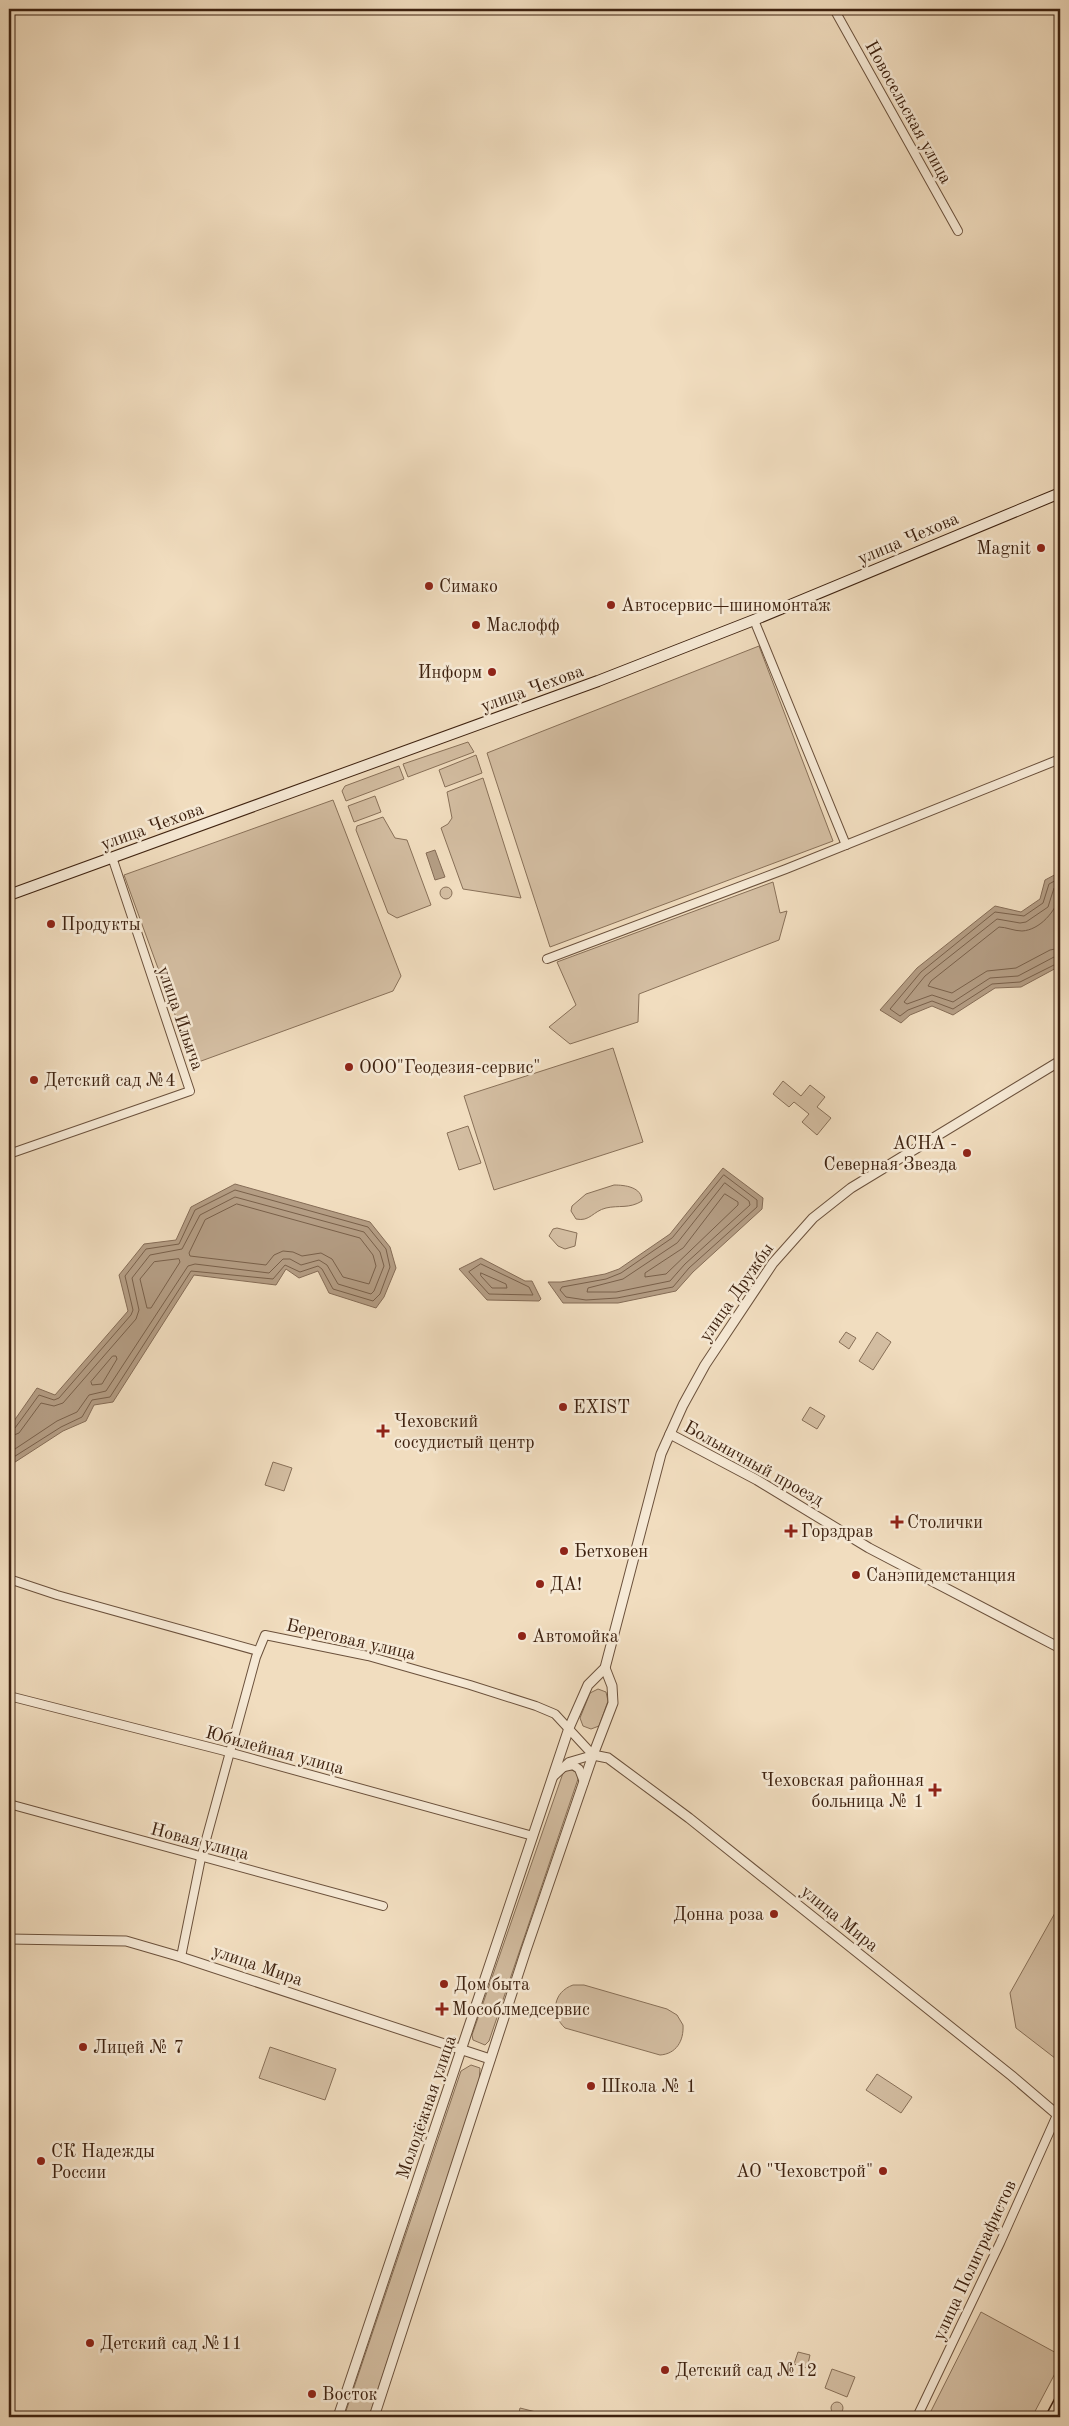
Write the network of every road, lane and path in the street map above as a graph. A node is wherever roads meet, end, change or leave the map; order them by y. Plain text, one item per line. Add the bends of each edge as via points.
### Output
1 (834, 9) edge
2 (958, 231) dead end
3 (1060, 493) edge
4 (754, 620) junction
5 (1060, 758) edge
6 (846, 844) junction
7 (112, 857) junction
8 (9, 895) edge
9 (547, 959) dead end
10 (1060, 1061) edge
11 (9, 1154) edge
12 (670, 1434) junction
13 (9, 1579) edge
14 (1060, 1648) edge
15 (258, 1651) junction
16 (605, 1668) junction
17 (9, 1696) edge
18 (569, 1728) junction
19 (230, 1753) junction
20 (593, 1755) junction
21 (560, 1769) junction
22 (552, 1778) junction
23 (584, 1782) junction
24 (9, 1804) edge
25 (533, 1836) junction
26 (201, 1858) junction
27 (383, 1906) dead end
28 (9, 1938) edge
29 (181, 1957) junction
30 (463, 2050) junction
31 (490, 2059) junction
32 (1059, 2116) edge
33 (1060, 2402) edge
34 (338, 2417) edge
35 (374, 2417) edge
36 (917, 2417) edge
37 (1052, 2417) edge

1 - 2 street, Новосельская улица
3 - 4 main road, улица Чехова
4 - 6 street
4 - 7 main road, улица Чехова via 523,709
5 - 6 street
6 - 9 street
7 - 8 main road, улица Чехова
7 - 11 street, улица Ильича via 190,1091
10 - 12 street, улица Дружбы via 874,1173 813,1218 773,1263 705,1365
12 - 14 street, Больничный проезд via 757,1480 869,1548
12 - 16 street, улица Дружбы via 661,1454
13 - 15 street
15 - 18 street, Береговая улица via 265,1635 368,1656 536,1706 555,1714
15 - 19 street
16 - 18 street, улица Дружбы via 588,1685
16 - 20 street via 612,1686 613,1703
17 - 19 street, Юбилейная улица
18 - 20 street, Береговая улица
18 - 22 street, Молодёжная улица
19 - 25 street, Юбилейная улица
19 - 26 street
20 - 21 street, Молодёжная улица via 569,1762
20 - 23 street
20 - 32 street, улица Мира via 608,1758 689,1818
21 - 22 street, Молодёжная улица
21 - 23 street via 573,1765 579,1769
22 - 25 street, Молодёжная улица
23 - 31 street
24 - 26 street, Новая улица
25 - 30 street, Молодёжная улица
26 - 27 street, Новая улица
26 - 29 street
28 - 29 street, улица Мира via 126,1941
29 - 30 street, улица Мира
30 - 31 street, улица Мира
30 - 34 street, Молодёжная улица
31 - 35 street
32 - 36 street, улица Полиграфистов
33 - 37 main road

